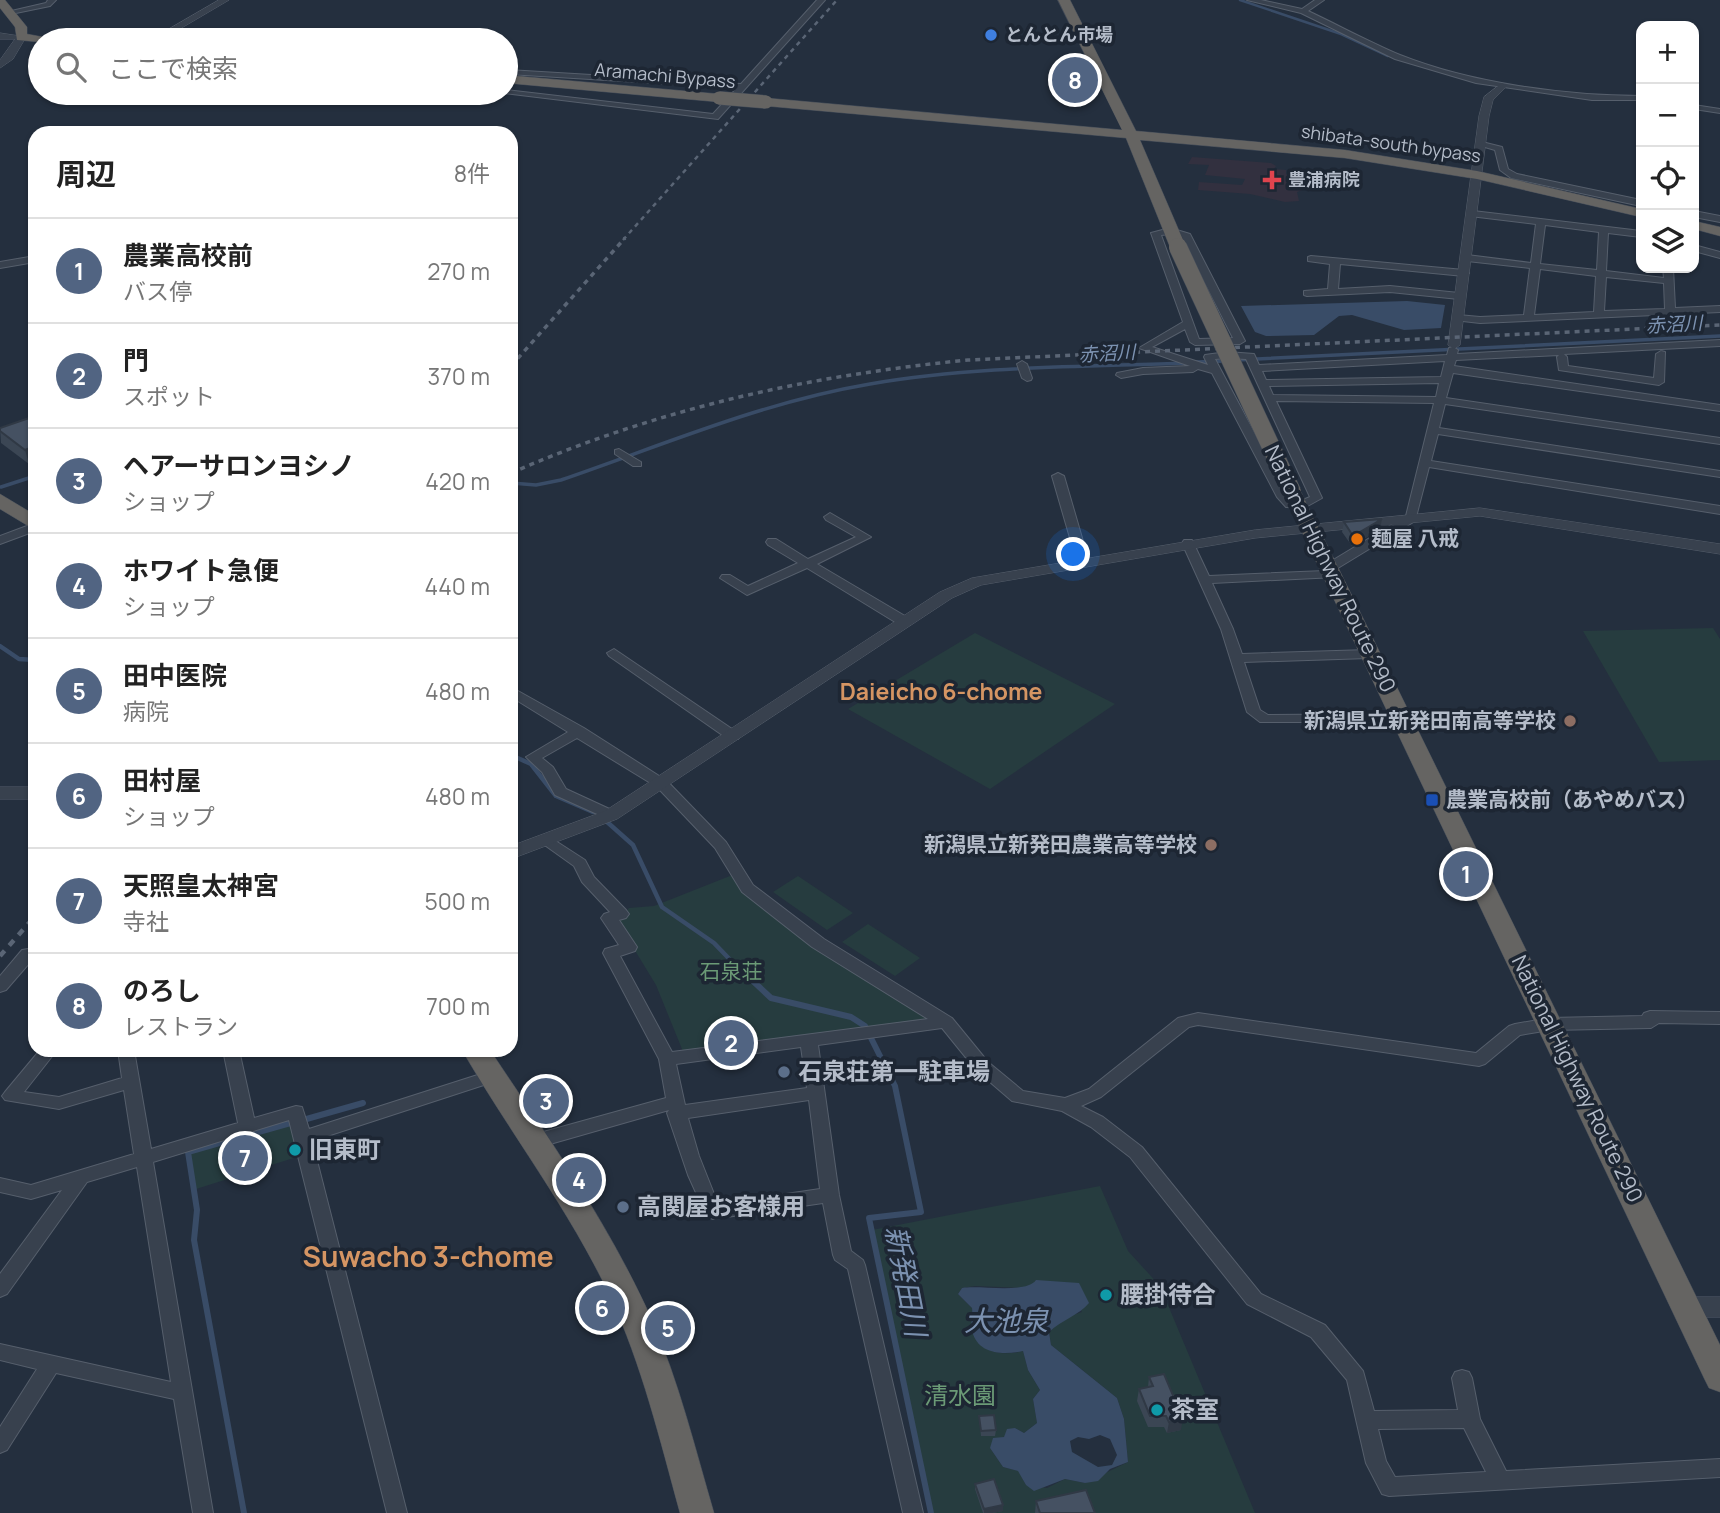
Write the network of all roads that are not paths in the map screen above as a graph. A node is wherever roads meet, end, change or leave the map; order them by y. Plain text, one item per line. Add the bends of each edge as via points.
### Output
1 (52, 0) edge
2 (225, 0) edge
3 (821, 0) edge
4 (1064, 0) edge
5 (1251, 0) edge
6 (1320, 0) edge
7 (0, 1) edge
8 (1303, 11) junction
9 (11, 12) junction
10 (176, 28) edge
11 (0, 36) edge
12 (21, 37) junction
13 (28, 38) edge
14 (0, 65) edge
15 (518, 73) edge
16 (518, 80) edge
17 (743, 86) junction
18 (1502, 86) junction
19 (518, 93) edge
20 (1636, 98) edge
21 (1699, 108) edge
22 (1720, 111) edge
23 (1132, 138) junction
24 (1481, 143) junction
25 (1477, 178) junction
26 (1636, 202) edge
27 (1636, 212) edge
28 (1473, 214) junction
29 (1699, 215) edge
30 (1636, 219) edge
31 (1720, 219) edge
32 (1541, 221) junction
33 (1699, 226) edge
34 (1604, 228) junction
35 (1720, 232) edge
36 (1636, 233) edge
37 (1699, 233) edge
38 (1174, 239) junction
39 (1720, 239) edge
40 (1699, 250) edge
41 (1720, 256) edge
42 (1467, 258) junction
43 (1311, 259) dead end
44 (28, 260) edge
45 (1335, 261) junction
46 (2, 262) edge
47 (1535, 266) junction
48 (1464, 273) junction
49 (1601, 273) junction
50 (1668, 273) edge
51 (1668, 281) junction
52 (1333, 292) junction
53 (1307, 293) dead end
54 (1459, 296) junction
55 (1720, 309) edge
56 (1670, 312) junction
57 (1599, 315) junction
58 (1458, 317) junction
59 (1529, 318) junction
60 (1186, 324) junction
61 (1720, 343) edge
62 (1720, 352) edge
63 (1661, 354) junction
64 (1562, 355) junction
65 (1451, 363) junction
66 (1022, 364) dead end
67 (1255, 368) junction
68 (1212, 370) junction
69 (1121, 375) dead end
70 (1027, 378) dead end
71 (1262, 383) junction
72 (1268, 398) junction
73 (1441, 400) junction
74 (1720, 408) edge
75 (1433, 430) junction
76 (1720, 441) edge
77 (619, 452) dead end
78 (1424, 463) junction
79 (637, 464) dead end
80 (1720, 474) edge
81 (1058, 475) dead end
82 (0, 500) edge
83 (1300, 509) junction
84 (1720, 510) edge
85 (830, 517) dead end
86 (1411, 517) junction
87 (28, 520) edge
88 (28, 528) edge
89 (0, 540) edge
90 (772, 542) dead end
91 (1188, 543) junction
92 (1720, 549) edge
93 (1083, 562) junction
94 (808, 565) junction
95 (1331, 571) junction
96 (726, 578) dead end
97 (1204, 580) junction
98 (905, 622) junction
99 (614, 653) dead end
100 (1369, 654) junction
101 (1237, 658) junction
102 (518, 695) dead end
103 (1401, 718) junction
104 (579, 730) junction
105 (733, 736) junction
106 (662, 784) junction
107 (0, 793) edge
108 (28, 793) edge
109 (605, 819) junction
110 (546, 841) junction
111 (518, 851) edge
112 (28, 954) edge
113 (0, 986) edge
114 (1720, 1018) edge
115 (946, 1021) junction
116 (1550, 1024) junction
117 (809, 1041) junction
118 (43, 1057) edge
119 (127, 1057) edge
120 (232, 1057) edge
121 (480, 1057) edge
122 (667, 1059) junction
123 (493, 1076) junction
124 (131, 1081) junction
125 (816, 1094) junction
126 (1066, 1105) junction
127 (675, 1107) junction
128 (247, 1126) junction
129 (302, 1138) junction
130 (536, 1141) junction
131 (144, 1158) junction
132 (81, 1177) junction
133 (0, 1185) edge
134 (830, 1195) junction
135 (0, 1289) edge
136 (1686, 1307) junction
137 (1720, 1307) edge
138 (0, 1352) edge
139 (51, 1364) junction
140 (1462, 1378) dead end
141 (1720, 1378) edge
142 (183, 1393) junction
143 (1470, 1419) junction
144 (1367, 1420) junction
145 (0, 1444) edge
146 (1720, 1468) edge
147 (1501, 1482) junction
148 (198, 1507) edge
149 (397, 1513) edge
150 (697, 1513) edge
151 (913, 1513) edge

1 - 9 street via 48,5
2 - 10 street
3 - 17 street
4 - 23 highway, National Highway Route 290
5 - 8 street
6 - 8 street
7 - 9 highway
8 - 18 street via 1415,64
9 - 12 highway via 21,27
11 - 12 street
12 - 13 highway
12 - 14 street
15 - 17 street
16 - 23 highway, Aramachi Bypass, bridge
17 - 19 street via 715,117
18 - 20 street via 1592,98
18 - 24 street via 1488,99
21 - 22 street
23 - 25 highway, shibata-south bypass
23 - 38 highway, National Highway Route 290
24 - 25 street
24 - 26 street via 1499,149 1504,170 1514,176
25 - 27 highway, shibata-south bypass
25 - 28 street
25 - 30 highway, shibata-south bypass
28 - 32 street
28 - 42 street
29 - 31 street
32 - 34 street
32 - 47 street
33 - 35 highway
34 - 36 street
34 - 49 street
37 - 39 highway
38 - 60 street via 1156,233
38 - 60 street via 1185,234 1240,341 1195,342
38 - 83 highway, National Highway Route 290, bridge
40 - 41 street
42 - 47 street
42 - 48 street
43 - 45 street
44 - 46 street
45 - 48 street
45 - 52 street
47 - 49 street
47 - 59 street
48 - 54 street
49 - 51 street
49 - 57 street
50 - 51 street
51 - 56 street
52 - 53 street
52 - 54 street via 1390,289
54 - 58 street
55 - 56 street
56 - 57 street
57 - 59 street
58 - 59 street
58 - 65 street
60 - 68 street via 1144,348
61 - 64 street
62 - 63 street
63 - 64 street
63 - 64 street via 1659,382 1563,368
64 - 65 street
65 - 67 street
65 - 71 street
65 - 73 street
65 - 74 street
66 - 70 street
67 - 68 street via 1250,356 1209,357
67 - 71 street
68 - 69 street
68 - 83 street via 1283,497
71 - 72 street
72 - 73 street
72 - 83 street via 1316,498
73 - 75 street
73 - 76 street
75 - 78 street
75 - 80 street
77 - 79 street
78 - 84 street
78 - 86 street
81 - 93 street
82 - 87 highway
83 - 86 street
83 - 91 street
83 - 95 highway, National Highway Route 290
85 - 94 street via 865,537
86 - 92 street via 1480,512
86 - 95 street
88 - 89 street
90 - 94 street
91 - 93 street
91 - 97 street
93 - 98 street via 977,580
94 - 96 street via 747,591
94 - 98 street
95 - 97 street
95 - 100 highway, National Highway Route 290
97 - 101 street
98 - 105 street
99 - 105 street
100 - 101 street
100 - 103 highway, National Highway Route 290
101 - 103 street via 1254,712 1265,719
102 - 104 street
103 - 116 highway, National Highway Route 290
104 - 106 street
104 - 109 street via 533,757 548,770 560,792
105 - 106 street
106 - 109 street
106 - 115 street via 721,845 747,888 818,943
107 - 108 street
109 - 110 street
110 - 111 street
110 - 122 street via 580,863 587,879 621,914 609,918 629,947 611,953
112 - 113 street
114 - 116 street
115 - 117 street
115 - 126 street via 982,1066 1018,1097
116 - 126 street via 1515,1030 1479,1060 1293,1031 1184,1022 1095,1093
116 - 136 highway, National Highway Route 290
117 - 122 street
117 - 125 street
118 - 124 street via 11,1096 59,1103
119 - 124 street
120 - 128 street
121 - 123 highway
122 - 127 street
123 - 129 street
123 - 130 highway
124 - 131 street
125 - 127 street
125 - 134 street
126 - 144 street via 1136,1152 1254,1299 1318,1331 1356,1377
127 - 130 street
127 - 134 street via 691,1166 713,1212
128 - 129 street via 296,1112
128 - 131 street
129 - 149 street
130 - 150 highway via 625,1296 654,1369
131 - 132 street
131 - 142 street
132 - 133 street via 31,1192
132 - 135 street
134 - 151 street via 842,1255 856,1265
136 - 137 street
136 - 141 highway, National Highway Route 290
138 - 139 street
139 - 142 street
139 - 145 street
140 - 143 street
142 - 148 street
143 - 144 street
143 - 147 street
144 - 147 street via 1376,1462 1389,1487
146 - 147 street

